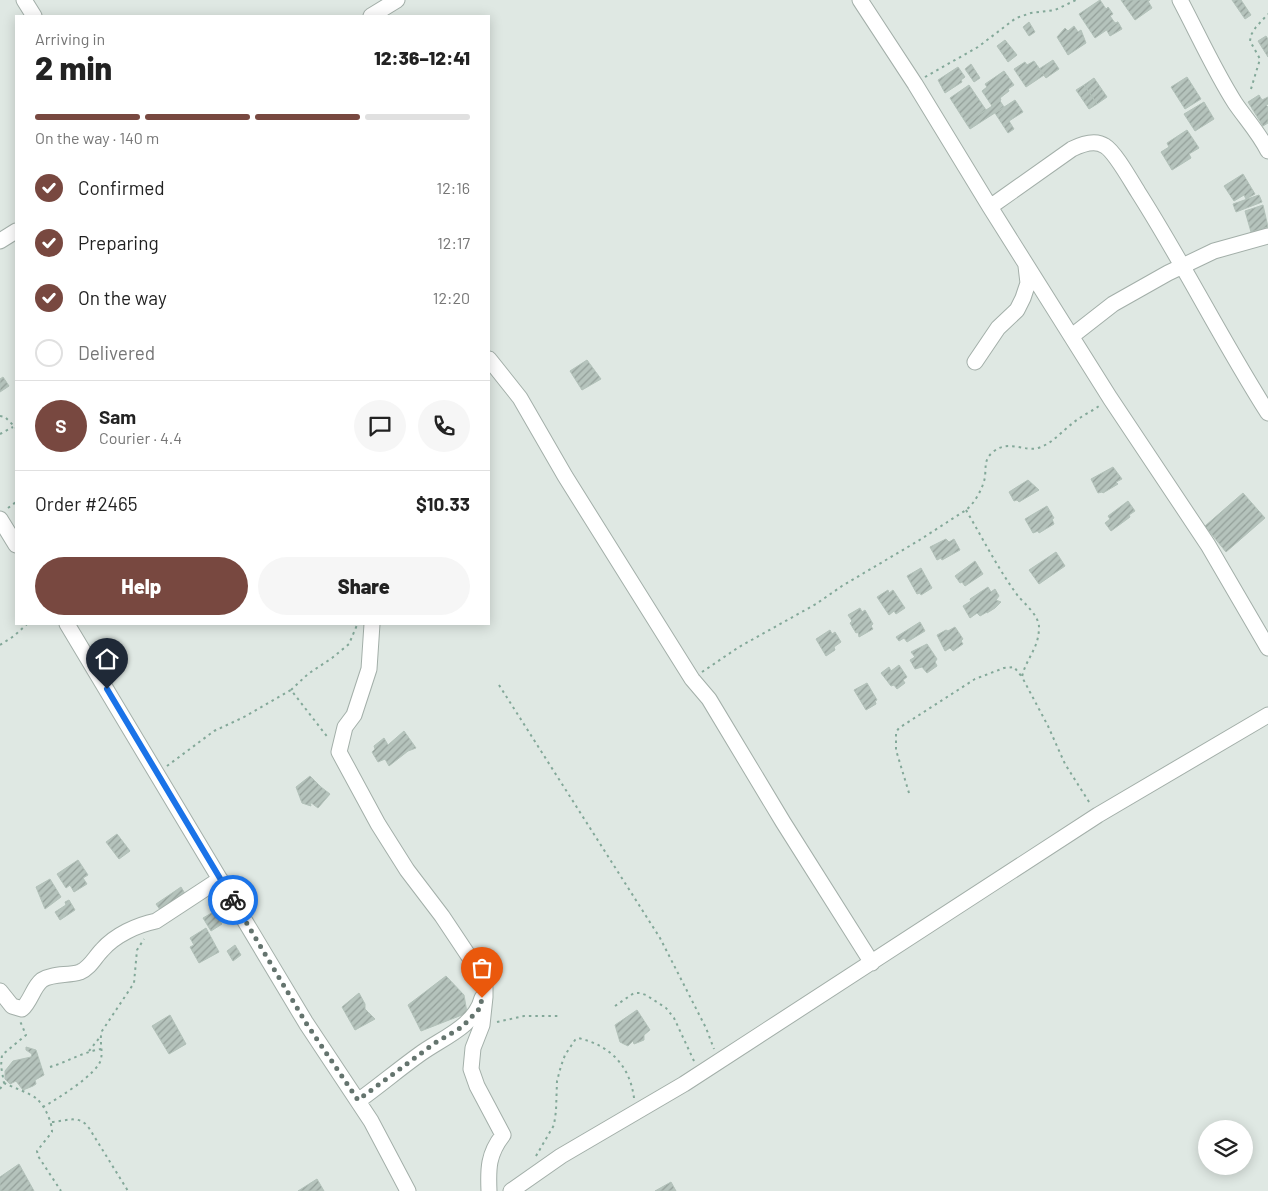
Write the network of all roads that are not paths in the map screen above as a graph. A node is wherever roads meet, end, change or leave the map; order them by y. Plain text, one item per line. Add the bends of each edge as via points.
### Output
1 (24, 0) edge
2 (397, 0) edge
3 (860, 0) edge
4 (1180, 0) edge
5 (33, 15) edge
6 (374, 15) edge
7 (1268, 151) edge
8 (990, 207) junction
9 (15, 232) edge
10 (1268, 236) edge
11 (0, 241) edge
12 (1025, 262) junction
13 (1182, 266) junction
14 (1072, 336) junction
15 (490, 360) edge
16 (975, 362) dead end
17 (1268, 413) edge
18 (0, 519) edge
19 (15, 544) edge
20 (68, 625) edge
21 (372, 625) edge
22 (1268, 648) edge
23 (1268, 715) edge
24 (220, 879) junction
25 (872, 963) junction
26 (485, 988) junction
27 (0, 991) edge
28 (462, 1027) junction
29 (472, 1048) junction
30 (358, 1100) junction
31 (408, 1191) edge
32 (489, 1191) edge
33 (511, 1191) edge

1 - 5 street
2 - 6 street
3 - 8 street
4 - 7 street via 1236,103
8 - 12 street
8 - 13 street via 1072,149 1097,143 1105,146 1115,157
9 - 11 street
10 - 13 street via 1214,251
12 - 14 street
12 - 16 street via 1028,283 1023,298
13 - 14 street via 1113,304
13 - 17 street
14 - 22 street via 1208,546
15 - 25 street via 520,398 692,679 709,699
18 - 19 street
20 - 24 street
21 - 26 street via 369,669 338,752 389,842 456,936 478,970
23 - 25 street via 1098,815
24 - 27 street via 156,921 138,926 110,943 81,971 42,981 22,1009 12,1006
24 - 30 street via 306,1023
25 - 33 street via 684,1084 561,1156
26 - 28 street via 480,1008
26 - 29 street via 482,1026
28 - 29 street
28 - 30 street
29 - 32 street via 471,1069 477,1086 503,1135 488,1164
30 - 31 street

